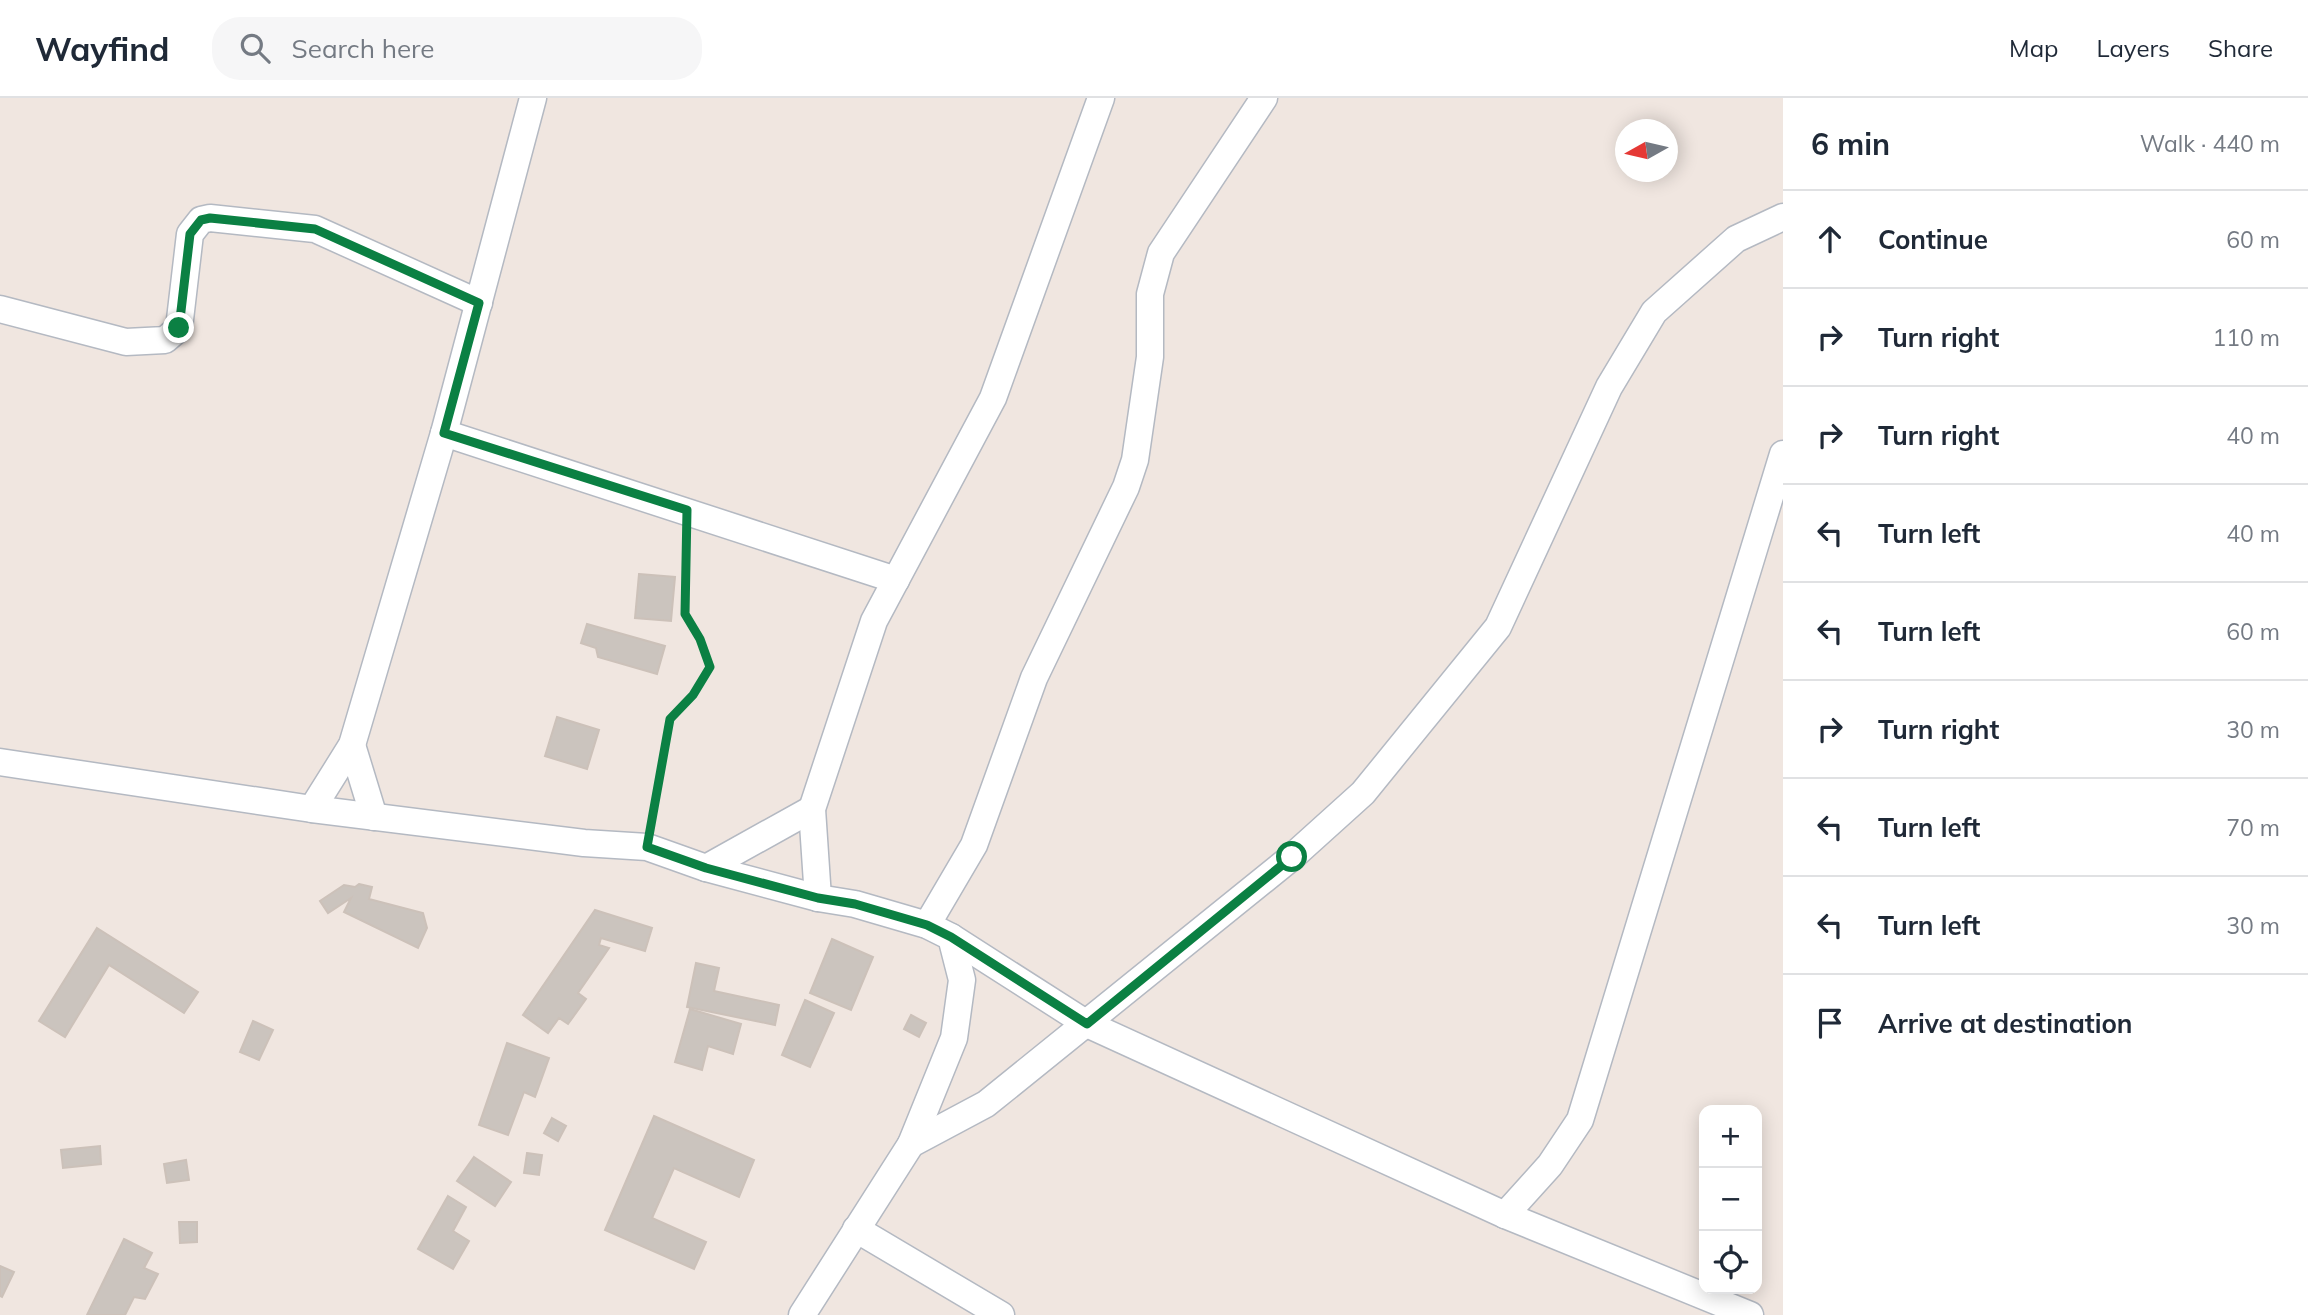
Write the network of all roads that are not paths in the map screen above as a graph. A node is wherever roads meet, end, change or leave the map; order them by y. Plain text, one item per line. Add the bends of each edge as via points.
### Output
1 (533, 98) edge
2 (1101, 98) edge
3 (1264, 98) edge
4 (1783, 217) edge
5 (479, 303) junction
6 (0, 309) edge
7 (444, 433) junction
8 (1783, 454) edge
9 (895, 580) junction
10 (352, 745) junction
11 (0, 762) edge
12 (312, 809) junction
13 (811, 809) junction
14 (374, 817) junction
15 (706, 868) junction
16 (818, 898) junction
17 (927, 925) junction
18 (951, 937) junction
19 (1087, 1024) junction
20 (911, 1144) junction
21 (1505, 1215) junction
22 (856, 1229) junction
23 (802, 1315) edge
24 (1001, 1315) edge
25 (1750, 1315) edge

1 - 5 street
2 - 9 street via 993,398
3 - 17 street via 1161,253 1150,294 1150,357 1135,460 1126,487 1034,678 974,845
4 - 19 street via 1736,239 1654,312 1609,387 1498,626 1363,793 1292,857
5 - 6 street via 315,229 210,218 201,220 190,234 179,328 164,340 126,342
5 - 7 street
7 - 9 street
7 - 10 street
8 - 21 street via 1580,1120 1550,1165
9 - 13 street via 874,621
10 - 12 street
10 - 14 street
11 - 12 street
12 - 14 street
13 - 15 street
13 - 16 street
14 - 15 street via 647,847
15 - 16 street
16 - 17 street
17 - 18 street
18 - 19 street
18 - 20 street via 961,980 954,1038
19 - 20 street via 986,1104
19 - 21 street
20 - 22 street
21 - 25 street
22 - 23 street
22 - 24 street

